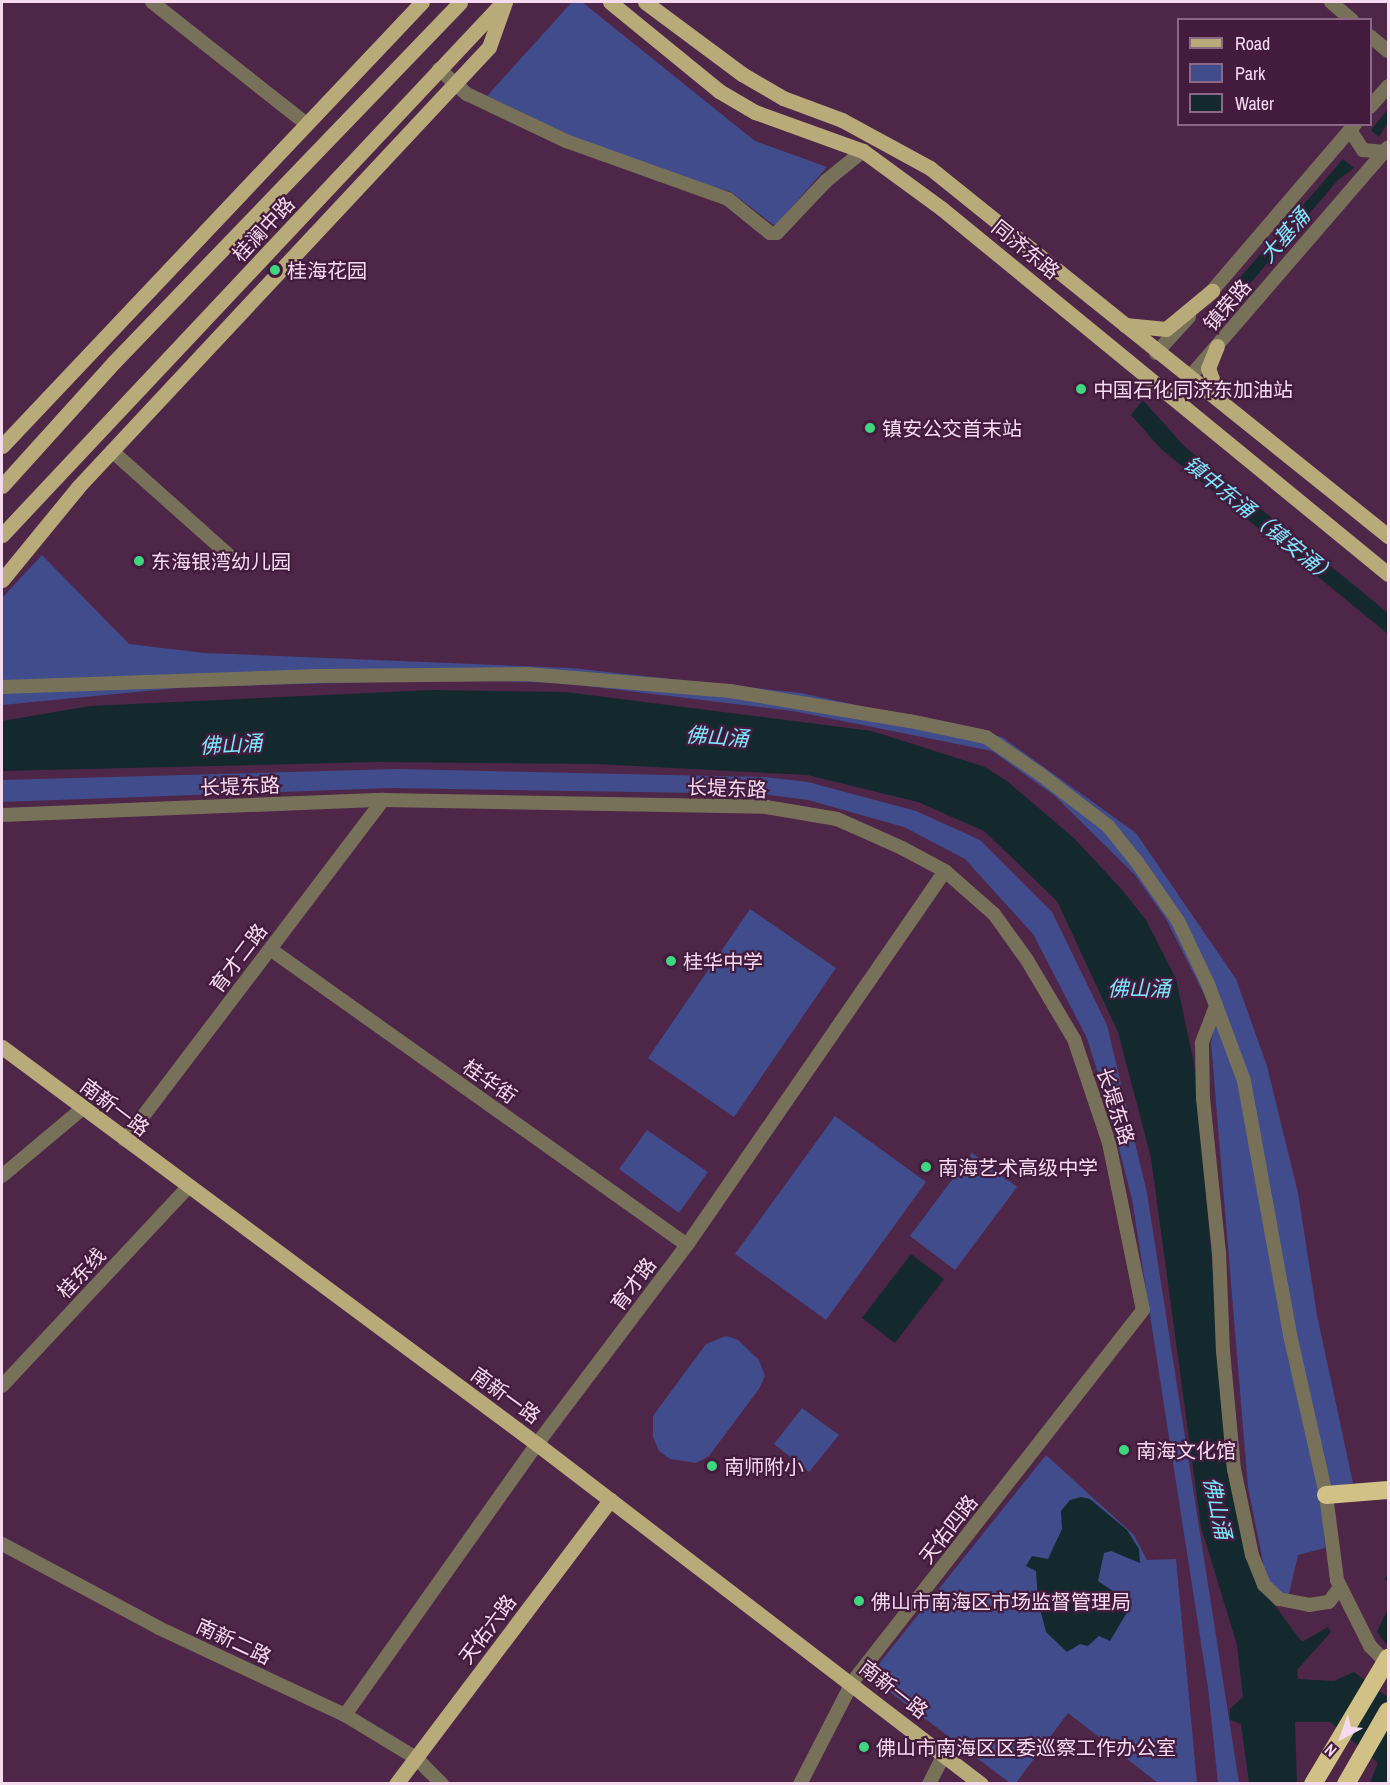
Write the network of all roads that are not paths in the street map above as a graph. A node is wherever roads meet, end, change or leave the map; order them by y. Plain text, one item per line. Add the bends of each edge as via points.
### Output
1 (152, 2) edge
2 (422, 2) edge
3 (460, 2) edge
4 (504, 2) edge
5 (610, 2) edge
6 (643, 2) edge
7 (1331, 2) edge
8 (1350, 18) edge
9 (1372, 37) edge
10 (1389, 51) edge
11 (440, 69) junction
12 (455, 84) junction
13 (1389, 86) edge
14 (1372, 106) edge
15 (305, 123) junction
16 (1353, 127) edge
17 (327, 140) junction
18 (1387, 150) edge
19 (863, 151) junction
20 (357, 158) junction
21 (372, 172) junction
22 (321, 197) junction
23 (276, 246) junction
24 (1212, 291) junction
25 (260, 293) junction
26 (1124, 325) junction
27 (1217, 345) junction
28 (1156, 353) junction
29 (68, 379) junction
30 (1188, 379) junction
31 (86, 391) junction
32 (1220, 402) junction
33 (96, 437) junction
34 (2, 446) edge
35 (112, 451) junction
36 (52, 483) junction
37 (2, 484) edge
38 (2, 535) edge
39 (1389, 536) edge
40 (2, 549) edge
41 (232, 558) dead end
42 (1389, 574) edge
43 (2, 580) edge
44 (2, 687) edge
45 (383, 800) junction
46 (2, 815) edge
47 (945, 871) junction
48 (270, 949) junction
49 (1216, 1006) junction
50 (2, 1047) edge
51 (83, 1108) junction
52 (125, 1140) junction
53 (2, 1176) edge
54 (188, 1187) junction
55 (687, 1245) junction
56 (1143, 1310) joint
57 (2, 1386) edge
58 (537, 1444) junction
59 (1389, 1490) edge
60 (1326, 1495) junction
61 (610, 1500) junction
62 (2, 1544) edge
63 (1340, 1587) junction
64 (1389, 1658) edge
65 (1389, 1664) edge
66 (852, 1683) junction
67 (1389, 1711) edge
68 (345, 1715) junction
69 (944, 1754) junction
70 (416, 1758) junction
71 (396, 1784) edge
72 (442, 1784) edge
73 (800, 1784) edge
74 (929, 1784) edge
75 (981, 1784) edge
76 (1313, 1784) edge
77 (1346, 1784) edge

1 - 15 street
2 - 15 main road
3 - 17 main road, 桂澜中路
4 - 11 main road, 桂澜中路
4 - 12 main road via 489,47
5 - 19 main road, 同济东路 via 719,91 755,112
6 - 26 main road, 同济东路 via 742,74 783,98 842,120 930,168
7 - 8 street
9 - 10 street
11 - 12 street
11 - 20 main road, 桂澜中路
12 - 19 street via 467,94 566,141 728,199 770,233 777,233 826,181
12 - 21 main road
13 - 14 street
15 - 17 main road
15 - 29 main road
16 - 18 street via 1363,150
16 - 24 street, 镇荣路
17 - 31 main road, 桂澜中路
18 - 27 street, 镇荣路
19 - 42 main road, 同济东路 via 941,207
20 - 21 main road
20 - 22 main road, 桂澜中路
21 - 25 main road
22 - 23 main road, 桂澜中路
22 - 25 main road
23 - 25 main road
23 - 33 main road, 桂澜中路
24 - 26 main road via 1166,329
24 - 28 street, 镇荣路
25 - 35 main road
26 - 28 main road, 同济东路
27 - 30 street, 镇荣路
27 - 32 main road via 1208,368
28 - 30 main road, 同济东路
29 - 31 main road
29 - 34 main road
30 - 32 main road, 同济东路
31 - 37 main road, 桂澜中路
32 - 39 main road, 同济东路
33 - 35 main road
33 - 36 main road, 桂澜中路
35 - 41 street
35 - 43 main road
36 - 38 main road
36 - 40 main road
44 - 49 street via 318,676 527,674 730,691 986,737 1108,826 1178,921
45 - 46 street, 长堤东路
45 - 47 street, 长堤东路 via 765,807 837,819
45 - 48 street, 育才二路
47 - 55 street, 育才路
47 - 56 street, 长堤东路 via 994,914 1074,1039 1109,1143
48 - 52 street, 育才二路
48 - 55 street, 桂华街
49 - 60 street via 1244,1081 1290,1335
49 - 63 street via 1202,1043 1203,1098 1219,1252 1234,1469 1252,1555 1263,1585 1279,1599 1309,1605 1329,1602
50 - 51 main road, 南新一路
51 - 52 main road, 南新一路
51 - 53 street
52 - 54 main road, 南新一路
54 - 57 street, 桂东线
54 - 58 main road, 南新一路
55 - 58 street, 育才路
56 - 66 street, 天佑四路
58 - 61 main road, 南新一路
58 - 68 street, 育才路
59 - 60 highway
60 - 63 street
61 - 66 main road, 南新一路
61 - 70 main road, 天佑六路
62 - 68 street, 南新二路 via 159,1628
63 - 65 street via 1370,1646
64 - 76 highway
66 - 69 main road, 南新一路
66 - 73 street, 天佑四路
67 - 77 highway
68 - 70 street, 南新二路
69 - 74 street
69 - 75 main road, 南新一路
70 - 71 main road, 天佑六路
70 - 72 street, 南新二路

